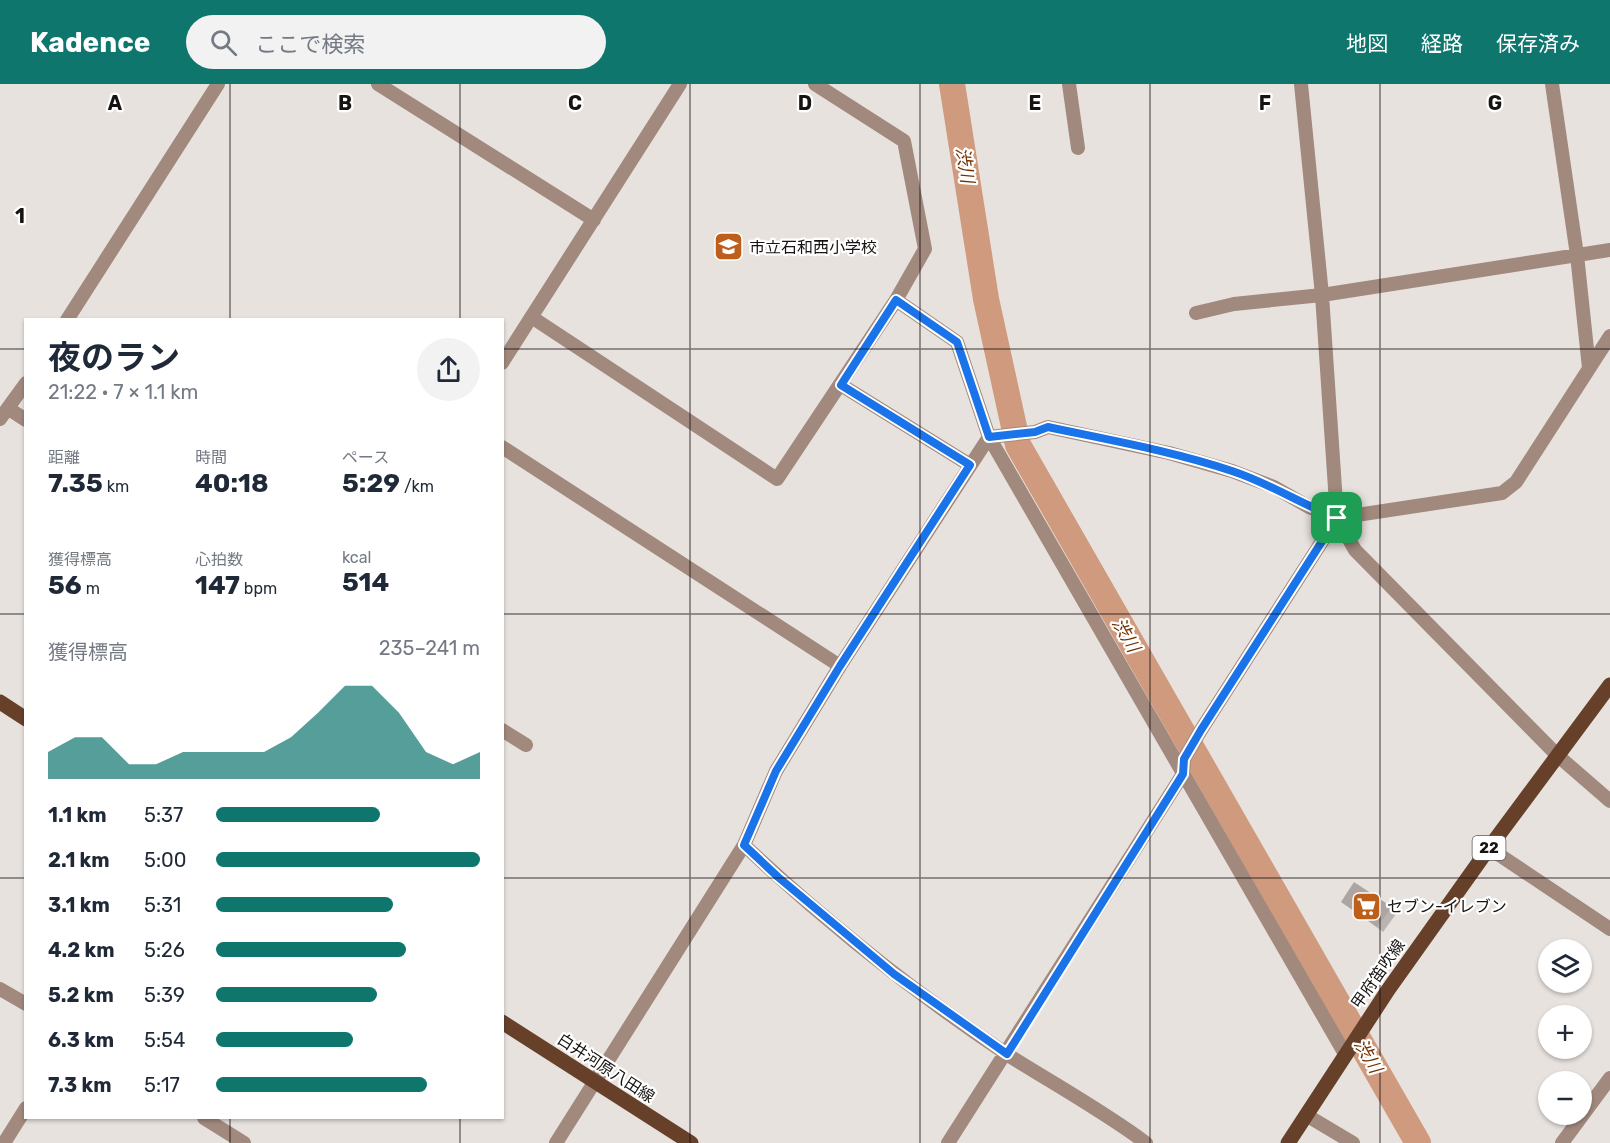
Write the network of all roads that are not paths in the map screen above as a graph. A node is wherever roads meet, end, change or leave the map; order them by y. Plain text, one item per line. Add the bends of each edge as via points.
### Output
1 (218, 84) edge
2 (378, 84) edge
3 (680, 84) edge
4 (815, 84) edge
5 (1069, 84) edge
6 (1301, 84) edge
7 (1552, 84) edge
8 (1078, 148) dead end
9 (594, 220) junction
10 (1610, 250) edge
11 (1577, 255) junction
12 (1322, 295) junction
13 (896, 300) junction
14 (1196, 313) dead end
15 (68, 318) edge
16 (532, 318) junction
17 (1610, 336) edge
18 (504, 360) edge
19 (1589, 368) junction
20 (841, 385) junction
21 (24, 386) edge
22 (4, 414) edge
23 (24, 419) edge
24 (996, 437) junction
25 (504, 448) edge
26 (970, 465) junction
27 (1337, 518) junction
28 (840, 666) junction
29 (1610, 685) edge
30 (0, 702) edge
31 (24, 718) edge
32 (504, 731) edge
33 (526, 745) dead end
34 (1557, 755) junction
35 (1183, 774) junction
36 (1610, 801) edge
37 (744, 845) junction
38 (1489, 848) junction
39 (1610, 929) edge
40 (0, 988) edge
41 (24, 1004) edge
42 (504, 1023) edge
43 (1348, 1050) junction
44 (1007, 1054) junction
45 (1610, 1078) edge
46 (596, 1082) junction
47 (24, 1111) edge
48 (1306, 1115) junction
49 (206, 1119) edge
50 (4, 1143) edge
51 (244, 1143) edge
52 (556, 1143) edge
53 (691, 1143) edge
54 (948, 1143) edge
55 (1146, 1143) edge
56 (1288, 1143) edge
57 (1353, 1143) edge
58 (1562, 1143) edge

1 - 15 street
2 - 9 street
3 - 9 street
4 - 13 street via 904,141 925,249
5 - 8 street
6 - 12 street
7 - 11 street
9 - 16 street
10 - 11 street
11 - 12 street
11 - 19 street
12 - 14 street via 1234,304
12 - 27 street
13 - 20 street
13 - 24 street via 957,342
16 - 18 street
16 - 20 street via 777,479
17 - 19 street
19 - 27 street via 1516,482 1502,493
20 - 26 street
21 - 22 street
22 - 23 street
24 - 26 street
24 - 27 street via 1048,427 1169,453 1274,487
24 - 35 street
25 - 28 street
26 - 28 street
27 - 34 street via 1355,550
27 - 35 street via 1201,730 1184,759
28 - 37 street via 776,771
29 - 34 main road, 甲府笛吹線 / 22
30 - 31 main road
32 - 33 street
34 - 36 street
34 - 38 main road, 甲府笛吹線 / 22
35 - 43 street
35 - 44 street
37 - 44 street via 894,974
37 - 46 street
38 - 39 street
38 - 43 main road, 甲府笛吹線 / 22
40 - 41 street
42 - 46 main road, 白井河原八田線
43 - 48 main road, 甲府笛吹線 / 22
44 - 54 street
44 - 55 street
45 - 58 street
46 - 52 street
46 - 53 main road, 白井河原八田線
47 - 50 street
48 - 56 main road, 甲府笛吹線 / 22
48 - 57 street
49 - 51 street

